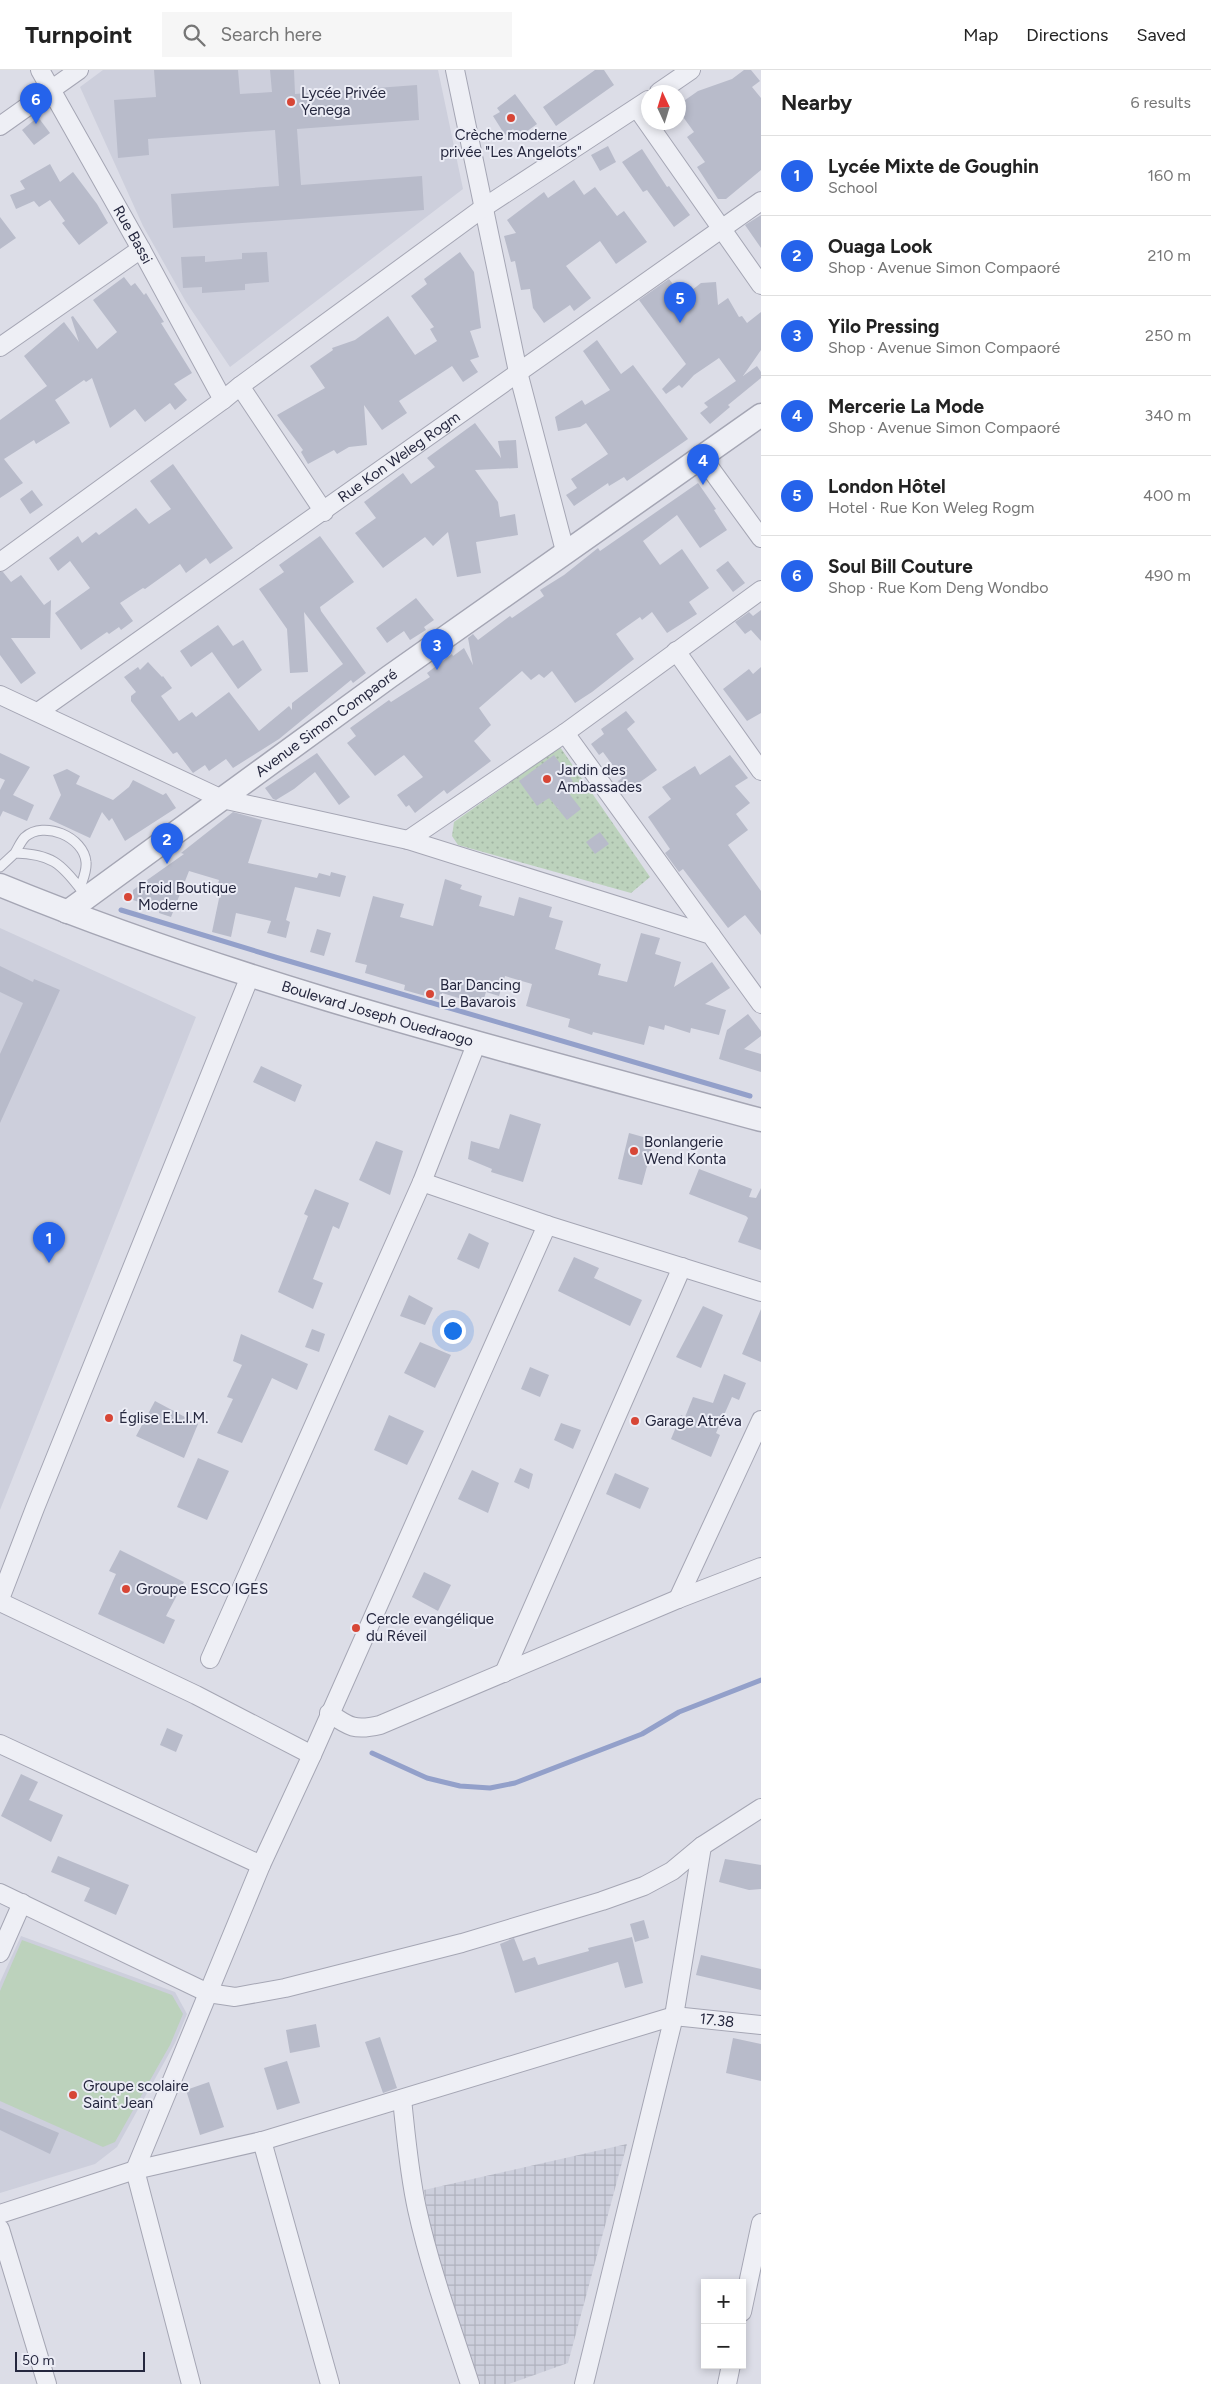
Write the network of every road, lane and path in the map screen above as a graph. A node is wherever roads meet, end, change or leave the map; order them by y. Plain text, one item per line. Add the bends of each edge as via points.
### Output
1 (40, 70) edge
2 (79, 70) edge
3 (455, 70) edge
4 (691, 70) edge
5 (668, 85) edge
6 (51, 90) junction
7 (641, 105) edge
8 (0, 126) edge
9 (660, 130) edge
10 (761, 201) edge
11 (483, 208) junction
12 (723, 228) junction
13 (141, 249) junction
14 (761, 284) edge
15 (0, 347) edge
16 (518, 372) junction
17 (240, 386) junction
18 (223, 400) junction
19 (761, 415) edge
20 (702, 457) junction
21 (324, 512) junction
22 (761, 538) edge
23 (565, 551) junction
24 (0, 562) edge
25 (761, 590) edge
26 (676, 651) junction
27 (0, 695) edge
28 (38, 712) junction
29 (565, 733) junction
30 (761, 771) edge
31 (222, 799) junction
32 (408, 840) junction
33 (15, 853) junction
34 (0, 867) edge
35 (0, 885) edge
36 (84, 893) junction
37 (67, 912) junction
38 (711, 935) junction
39 (250, 976) junction
40 (761, 1004) edge
41 (477, 1042) junction
42 (761, 1120) edge
43 (422, 1182) junction
44 (547, 1225) junction
45 (682, 1267) junction
46 (761, 1292) edge
47 (760, 1427) edge
48 (761, 1567) edge
49 (678, 1599) junction
50 (0, 1601) edge
51 (210, 1659) dead end
52 (504, 1673) junction
53 (329, 1713) junction
54 (0, 1744) edge
55 (313, 1753) junction
56 (761, 1808) edge
57 (702, 1846) junction
58 (261, 1865) junction
59 (0, 1893) edge
60 (22, 1903) junction
61 (0, 1953) edge
62 (208, 1993) junction
63 (674, 2016) junction
64 (761, 2025) edge
65 (402, 2100) junction
66 (262, 2141) junction
67 (135, 2170) junction
68 (0, 2214) edge
69 (761, 2223) edge
70 (0, 2229) edge
71 (746, 2293) edge
72 (730, 2369) edge
73 (47, 2384) edge
74 (191, 2384) edge
75 (330, 2384) edge
76 (470, 2384) edge
77 (584, 2384) edge
78 (727, 2384) edge

1 - 6 street, Rue Bassi
2 - 6 street
3 - 11 street
4 - 5 street
6 - 8 street
6 - 13 street, Rue Bassi
7 - 11 street
9 - 12 street
10 - 12 street, Rue Kon Weleg Rogm
11 - 16 street
11 - 17 street
12 - 14 street
12 - 16 street, Rue Kon Weleg Rogm
13 - 15 street
13 - 18 street, Rue Bassi
16 - 21 street, Rue Kon Weleg Rogm
16 - 23 street
17 - 18 street
17 - 21 street
18 - 24 street
19 - 20 street, Avenue Simon Compaoré
20 - 22 street
20 - 23 street, Avenue Simon Compaoré
21 - 28 street, Rue Kon Weleg Rogm
23 - 31 street, Avenue Simon Compaoré
25 - 26 street
26 - 29 street
26 - 30 street
27 - 28 street
28 - 31 street
29 - 32 street
29 - 38 street
31 - 32 street
31 - 36 street, Avenue Simon Compaoré
32 - 38 street
33 - 34 lane
33 - 36 lane via 55,860
33 - 36 lane via 32,832 49,830 67,835 84,852
35 - 37 street, Boulevard Joseph Ouedraogo
36 - 37 street, Avenue Simon Compaoré
37 - 39 street, Boulevard Joseph Ouedraogo
38 - 40 street
39 - 41 street, Boulevard Joseph Ouedraogo
39 - 50 street via 38,1499
41 - 42 street, Boulevard Joseph Ouedraogo
41 - 43 street
43 - 44 street
43 - 51 street
44 - 45 street
44 - 53 street
45 - 46 street
45 - 52 street
47 - 49 street
48 - 49 street
49 - 52 street
50 - 55 street
52 - 53 street via 369,1728 349,1727
53 - 55 street
54 - 58 street
55 - 58 street
56 - 57 street
57 - 62 street via 672,1871 644,1886 472,1940 286,1988 235,1997
57 - 63 street
58 - 62 street
59 - 60 street
60 - 61 street
60 - 62 street
62 - 67 street
63 - 64 street, 17.38
63 - 65 street
63 - 77 street
65 - 66 street
65 - 76 street via 417,2209 432,2268
66 - 67 street
66 - 75 street
67 - 68 street
67 - 74 street
69 - 71 street
70 - 73 street
72 - 78 street

